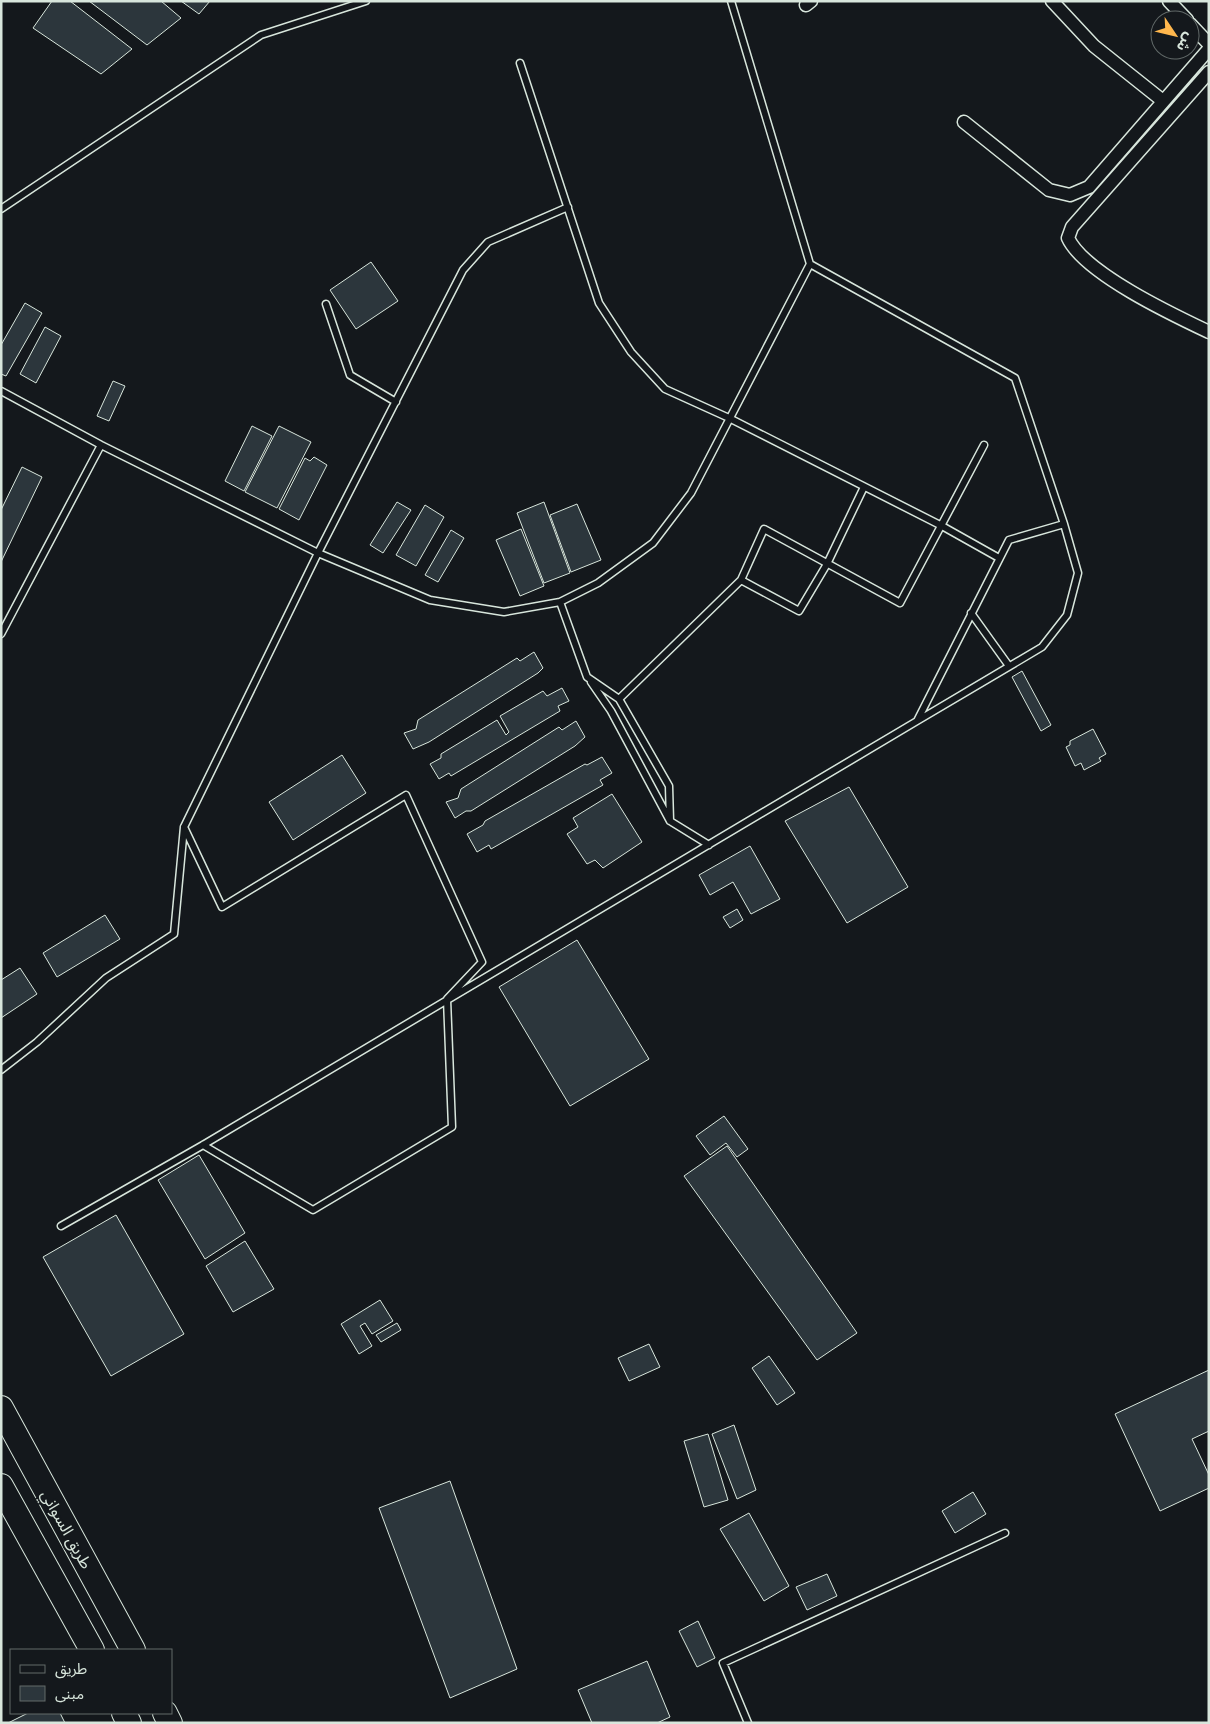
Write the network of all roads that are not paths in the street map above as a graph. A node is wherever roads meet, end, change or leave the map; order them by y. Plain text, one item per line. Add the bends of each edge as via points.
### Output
1 (366, 1) edge
2 (731, 1) edge
3 (1052, 1) edge
4 (1200, 35) edge
5 (1209, 44) edge
6 (1209, 49) edge
7 (520, 63) dead end
8 (1209, 72) edge
9 (1163, 101) junction
10 (964, 122) dead end
11 (8, 205) junction
12 (568, 207) junction
13 (1, 209) edge
14 (1, 217) edge
15 (810, 264) junction
16 (326, 304) dead end
17 (1209, 332) edge
18 (1, 391) edge
19 (396, 402) junction
20 (729, 418) junction
21 (984, 445) dead end
22 (101, 446) junction
23 (864, 487) junction
24 (1064, 524) junction
25 (942, 526) junction
26 (318, 553) junction
27 (999, 558) junction
28 (827, 564) junction
29 (741, 580) junction
30 (560, 602) junction
31 (971, 613) junction
32 (1, 634) edge
33 (1009, 666) junction
34 (587, 677) junction
35 (619, 699) junction
36 (917, 721) junction
37 (670, 821) junction
38 (184, 827) junction
39 (709, 845) junction
40 (447, 999) junction
41 (1, 1070) edge
42 (203, 1145) junction
43 (61, 1226) dead end
44 (1, 1408) edge
45 (1, 1486) edge
46 (1005, 1533) dead end
47 (91, 1649) edge
48 (132, 1649) edge
49 (748, 1723) edge

1 - 11 lane via 261,35
2 - 15 lane
3 - 9 street via 1094,46
4 - 5 street
6 - 9 street
7 - 12 lane
8 - 17 street via 1072,227 1068,238 1090,264 1160,309
9 - 10 street via 1089,187 1070,195 1049,190
11 - 13 lane
11 - 14 lane
12 - 19 lane via 488,242 463,270
12 - 20 lane via 599,302 631,352 665,389
15 - 20 lane
15 - 24 lane via 1015,378
16 - 19 lane via 350,375
18 - 22 lane
19 - 26 lane
20 - 23 lane
20 - 30 lane via 691,493 653,542 598,583
21 - 25 lane
22 - 26 lane
22 - 32 lane
23 - 25 lane
23 - 28 lane
24 - 27 lane via 1009,540
24 - 33 lane via 1078,573 1067,614 1042,647
25 - 27 lane
25 - 28 lane via 900,603
26 - 30 lane via 430,600 504,612
26 - 38 lane
27 - 31 lane
28 - 29 lane via 799,611
28 - 29 lane via 764,530
29 - 35 lane
30 - 34 lane
31 - 33 lane
31 - 36 lane
33 - 36 lane
34 - 35 lane
34 - 37 lane via 611,711
35 - 37 lane via 669,786
36 - 39 lane
37 - 39 lane
38 - 40 lane via 222,907 406,795 482,962
38 - 41 lane via 174,934 106,978 37,1042
39 - 40 lane
40 - 42 lane
40 - 42 lane via 452,1127 314,1210
42 - 43 lane
44 - 48 highway, طريق السواني
45 - 47 highway
46 - 49 lane via 723,1663

